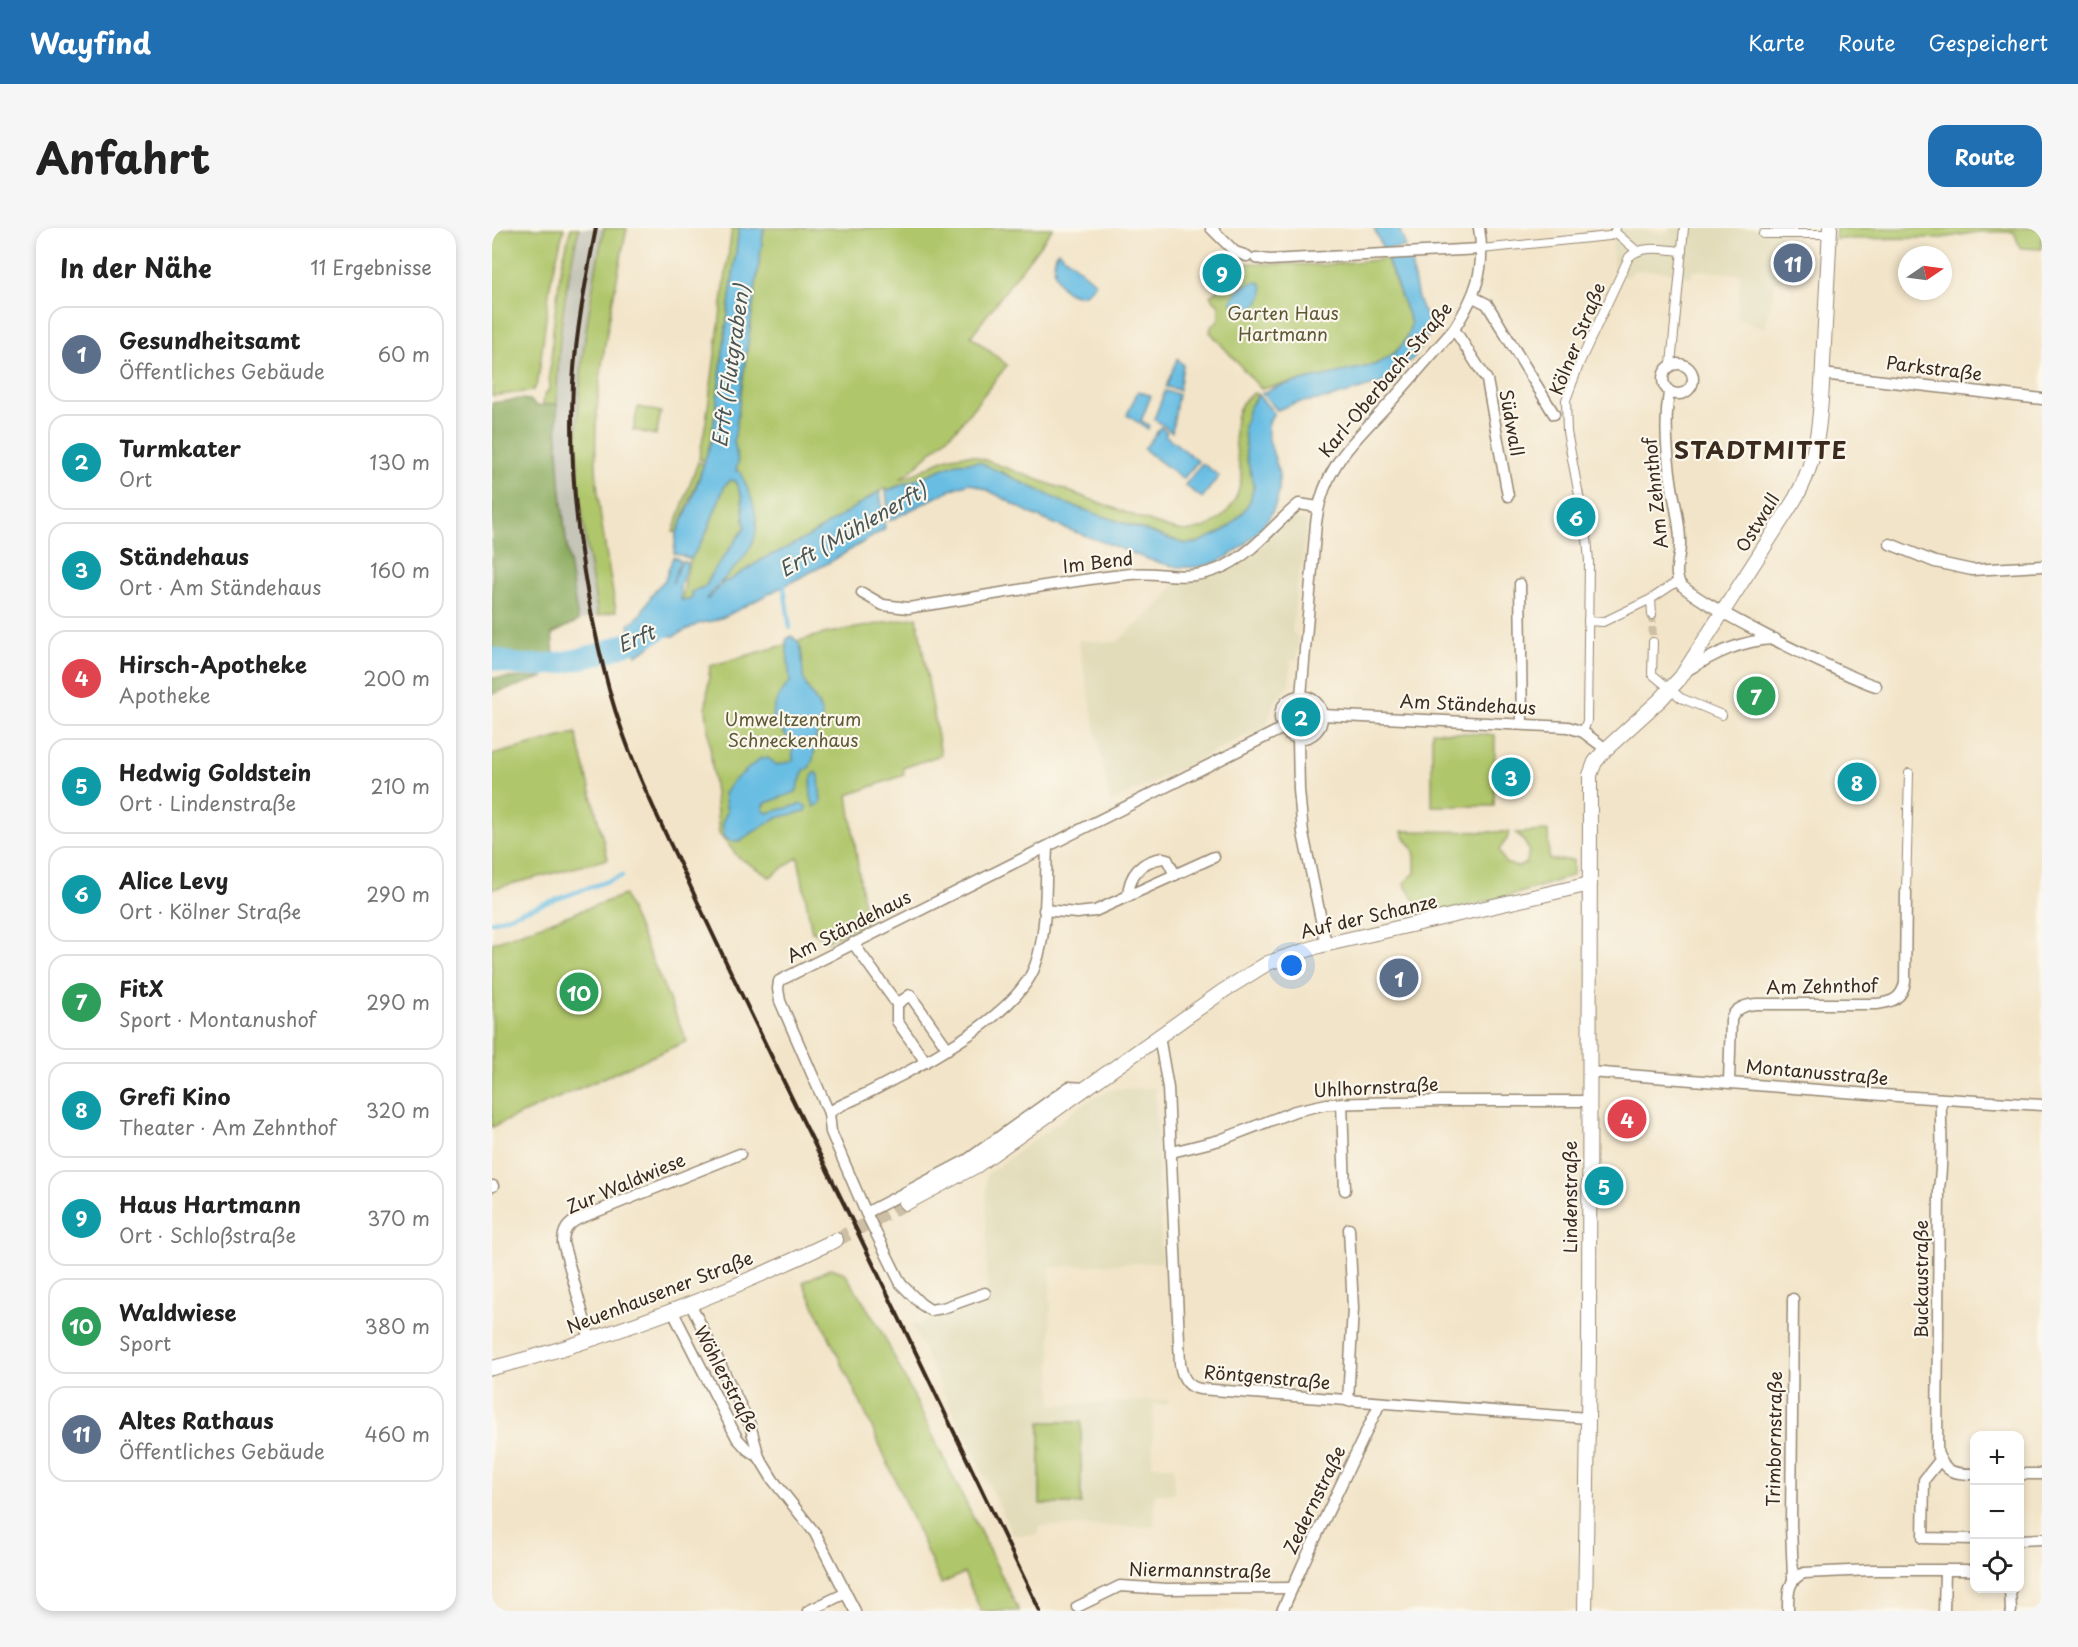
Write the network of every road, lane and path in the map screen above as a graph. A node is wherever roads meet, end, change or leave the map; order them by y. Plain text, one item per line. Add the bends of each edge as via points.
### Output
1 (1211, 228) edge
2 (1479, 228) edge
3 (1684, 228) edge
4 (1616, 230) edge
5 (1830, 231) edge
6 (1763, 234) dead end
7 (1481, 249) junction
8 (1637, 251) junction
9 (1682, 251) junction
10 (1473, 297) junction
11 (1454, 329) junction
12 (1671, 365) junction
13 (1822, 374) junction
14 (1669, 392) junction
15 (2042, 399) edge
16 (1554, 414) dead end
17 (1508, 496) dead end
18 (1318, 507) junction
19 (1584, 521) junction
20 (1572, 523) dead end
21 (1890, 544) dead end
22 (2042, 566) edge
23 (1678, 580) junction
24 (1520, 584) dead end
25 (862, 593) dead end
26 (1651, 599) junction
27 (1723, 612) junction
28 (1652, 615) tunnel mouth
29 (1588, 621) junction
30 (1775, 639) junction
31 (1653, 642) tunnel mouth
32 (1685, 672) junction
33 (1876, 686) dead end
34 (1670, 690) junction
35 (1301, 696) junction
36 (1322, 715) junction
37 (1722, 715) dead end
38 (1522, 724) junction
39 (1283, 728) junction
40 (1582, 732) junction
41 (1298, 738) junction
42 (1606, 750) junction
43 (1909, 773) dead end
44 (1589, 783) joint
45 (1047, 848) junction
46 (1214, 857) dead end
47 (1175, 875) junction
48 (1590, 884) junction
49 (1906, 892) joint
50 (1128, 896) junction
51 (1044, 910) junction
52 (852, 943) junction
53 (1326, 944) junction
54 (897, 1004) junction
55 (1159, 1036) junction
56 (948, 1048) junction
57 (926, 1062) junction
58 (1590, 1071) junction
59 (1730, 1082) junction
60 (1086, 1088) junction
61 (1941, 1099) junction
62 (1590, 1101) junction
63 (1341, 1103) junction
64 (2042, 1105) edge
65 (829, 1113) junction
66 (1172, 1152) junction
67 (740, 1154) dead end
68 (1345, 1190) dead end
69 (906, 1203) tunnel mouth
70 (866, 1213) junction
71 (1349, 1229) dead end
72 (836, 1240) tunnel mouth
73 (985, 1293) dead end
74 (1793, 1299) dead end
75 (690, 1303) junction
76 (672, 1310) junction
77 (590, 1340) junction
78 (492, 1368) edge
79 (1348, 1401) junction
80 (1380, 1403) junction
81 (1588, 1418) junction
82 (759, 1457) junction
83 (1940, 1460) junction
84 (1970, 1474) edge
85 (2024, 1474) edge
86 (2042, 1474) edge
87 (1970, 1539) edge
88 (2042, 1539) edge
89 (2024, 1540) edge
90 (1945, 1570) junction
91 (1970, 1570) edge
92 (1793, 1579) junction
93 (1291, 1588) junction
94 (846, 1593) junction
95 (2010, 1593) edge
96 (1077, 1607) dead end
97 (808, 1611) edge
98 (855, 1611) edge
99 (1282, 1611) edge
100 (1585, 1611) edge
101 (1788, 1611) edge
102 (1944, 1611) edge
103 (2011, 1611) edge

1 - 7 street via 1235,252 1269,260
2 - 7 street, Karl-Oberbach-Straße
3 - 9 street, Am Zehnthof
4 - 7 street via 1609,236
4 - 8 street
5 - 6 street
5 - 13 main road, Ostwall
7 - 10 street, Karl-Oberbach-Straße
8 - 9 street
8 - 19 street, Kölner Straße via 1629,256 1566,400 1567,432
9 - 12 street, Am Zehnthof
10 - 11 street, Karl-Oberbach-Straße
10 - 16 street via 1487,304
11 - 17 street, Südwall via 1486,380 1502,438
11 - 18 street, Karl-Oberbach-Straße via 1339,459
12 - 14 street, Am Zehnthof via 1664,371 1662,381
12 - 14 street via 1686,366 1693,379 1683,394
13 - 15 street, Parkstraße
13 - 27 main road, Ostwall via 1817,438 1806,478
14 - 23 street, Am Zehnthof via 1666,440 1680,537
18 - 25 street, Im Bend via 1299,504 1245,554 1198,575 1130,574 908,608 883,605
18 - 35 street, Karl-Oberbach-Straße
19 - 20 street
19 - 29 street, Kölner Straße via 1589,562
21 - 22 street via 1966,569
23 - 26 street
23 - 27 street via 1692,594
24 - 38 street
26 - 28 street
26 - 29 street via 1603,622
27 - 30 street
27 - 32 main road, Ostwall
29 - 40 street, Kölner Straße via 1587,720
30 - 32 street via 1732,647
30 - 33 street
31 - 34 street via 1652,674
32 - 34 main road, Ostwall
34 - 37 street
34 - 42 main road, Ostwall
35 - 36 street via 1314,700
35 - 39 street via 1283,707
36 - 38 street, Am Ständehaus
36 - 41 street via 1321,725 1312,736
38 - 40 street, Am Ständehaus via 1568,727
39 - 41 street
39 - 45 street, Am Ständehaus
40 - 42 street, Am Ständehaus
41 - 53 street via 1303,833
42 - 44 main road, Ostwall via 1594,765
43 - 49 street, Am Zehnthof
44 - 48 main road, Lindenstraße
45 - 51 street
45 - 52 street, Am Ständehaus
46 - 47 street
47 - 50 street
47 - 50 street via 1163,858 1140,866 1130,880
48 - 53 main road, Auf der Schanze
48 - 58 main road, Lindenstraße
49 - 59 street, Am Zehnthof via 1905,982 1901,995 1877,1004 1744,1006 1731,1020
50 - 51 street via 1086,913
51 - 56 street via 1040,950 1023,989
52 - 54 street
52 - 65 street, Am Ständehaus via 779,981 778,986 783,1010
53 - 55 main road, Auf der Schanze via 1261,967
54 - 56 street via 910,995
54 - 57 street via 897,1021
55 - 60 main road, Auf der Schanze
55 - 66 street, Röntgenstraße via 1167,1080
56 - 57 street
57 - 65 street
58 - 59 street, Montanusstraße
58 - 62 main road, Lindenstraße
59 - 61 street, Montanusstraße
60 - 69 main road, Auf der Schanze via 976,1166
60 - 70 street, Auf der Schanze via 1069,1087 971,1157
61 - 64 street, Montanusstraße
61 - 83 street, Buckaustraße via 1937,1452
62 - 63 street, Uhlhornstraße
62 - 81 main road, Lindenstraße
63 - 66 street, Uhlhornstraße via 1302,1109 1226,1138
63 - 68 street
65 - 70 street, Am Ständehaus via 831,1132
66 - 79 street, Röntgenstraße via 1180,1364 1185,1381 1200,1389
67 - 77 street, Zur Waldwiese via 568,1225 563,1243
70 - 73 street, Am Ständehaus via 901,1284 921,1304 930,1310 943,1308
71 - 79 street via 1353,1308
72 - 75 main road, Neuenhausener Straße
74 - 92 street, Trimbornstraße
75 - 76 main road, Neuenhausener Straße
75 - 82 street, Wöhlerstraße via 754,1433
76 - 77 main road, Neuenhausener Straße
76 - 82 street, Wöhlerstraße via 737,1438
77 - 78 main road, Neuenhausener Straße
79 - 80 street, Röntgenstraße
80 - 81 street, Röntgenstraße
80 - 93 street, Zedernstraße
81 - 100 main road, Lindenstraße
82 - 94 street, Wöhlerstraße via 815,1533
83 - 84 street via 1951,1472
83 - 87 street via 1924,1480 1923,1538
85 - 86 street
88 - 89 street
90 - 91 street
90 - 92 street via 1809,1572
90 - 102 street
92 - 101 street, Trimbornstraße via 1788,1591
93 - 96 street, Niermannstraße via 1120,1586
93 - 99 street, Zedernstraße
94 - 97 street
94 - 98 street, Wöhlerstraße
95 - 103 street

